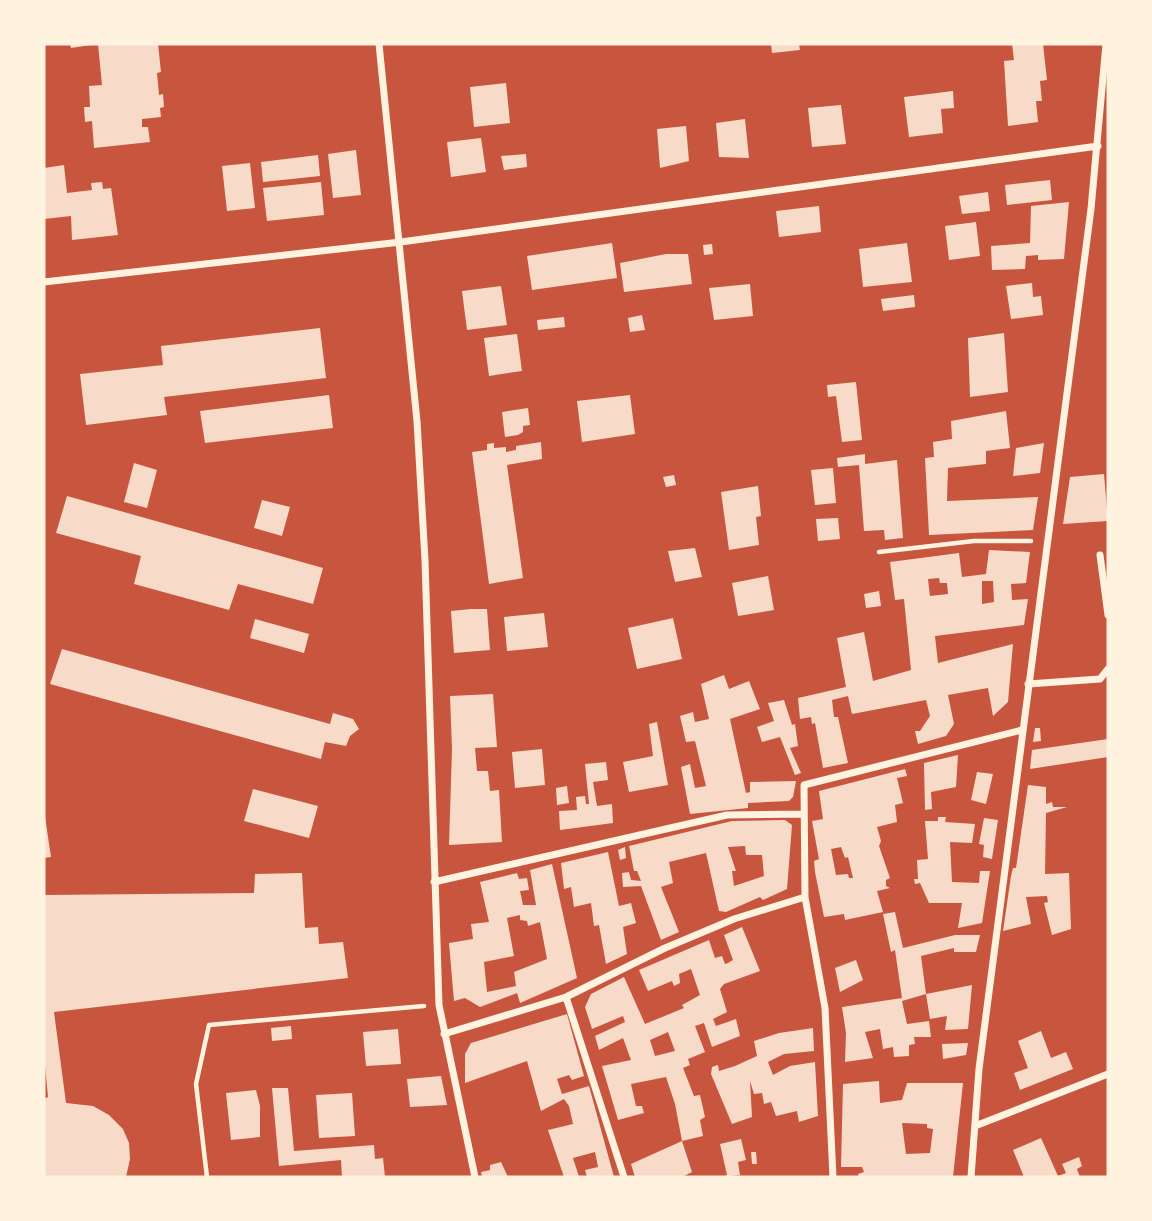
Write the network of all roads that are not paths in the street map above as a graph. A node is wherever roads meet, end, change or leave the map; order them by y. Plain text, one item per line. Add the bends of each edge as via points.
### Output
1 (379, 44) edge
2 (1106, 44) edge
3 (1098, 146) junction
4 (401, 242) junction
5 (44, 282) edge
6 (1100, 555) dead end
7 (1108, 615) edge
8 (1108, 669) edge
9 (1028, 684) junction
10 (1022, 730) junction
11 (804, 814) junction
12 (434, 882) junction
13 (805, 897) junction
14 (566, 997) junction
15 (444, 1034) junction
16 (1108, 1074) edge
17 (975, 1126) junction
18 (475, 1177) edge
19 (624, 1177) edge
20 (833, 1177) edge
21 (971, 1177) edge

1 - 4 street
2 - 3 street
3 - 4 street
3 - 9 street
4 - 5 street
4 - 12 street via 425,560
6 - 7 street
8 - 9 street via 1100,679
9 - 10 street
10 - 11 street via 804,785
10 - 17 street
11 - 12 street via 727,815
11 - 13 street
12 - 15 street
13 - 14 street via 664,948
13 - 20 street via 825,1007
14 - 15 street
14 - 19 street
15 - 18 street
16 - 17 street
17 - 21 street

